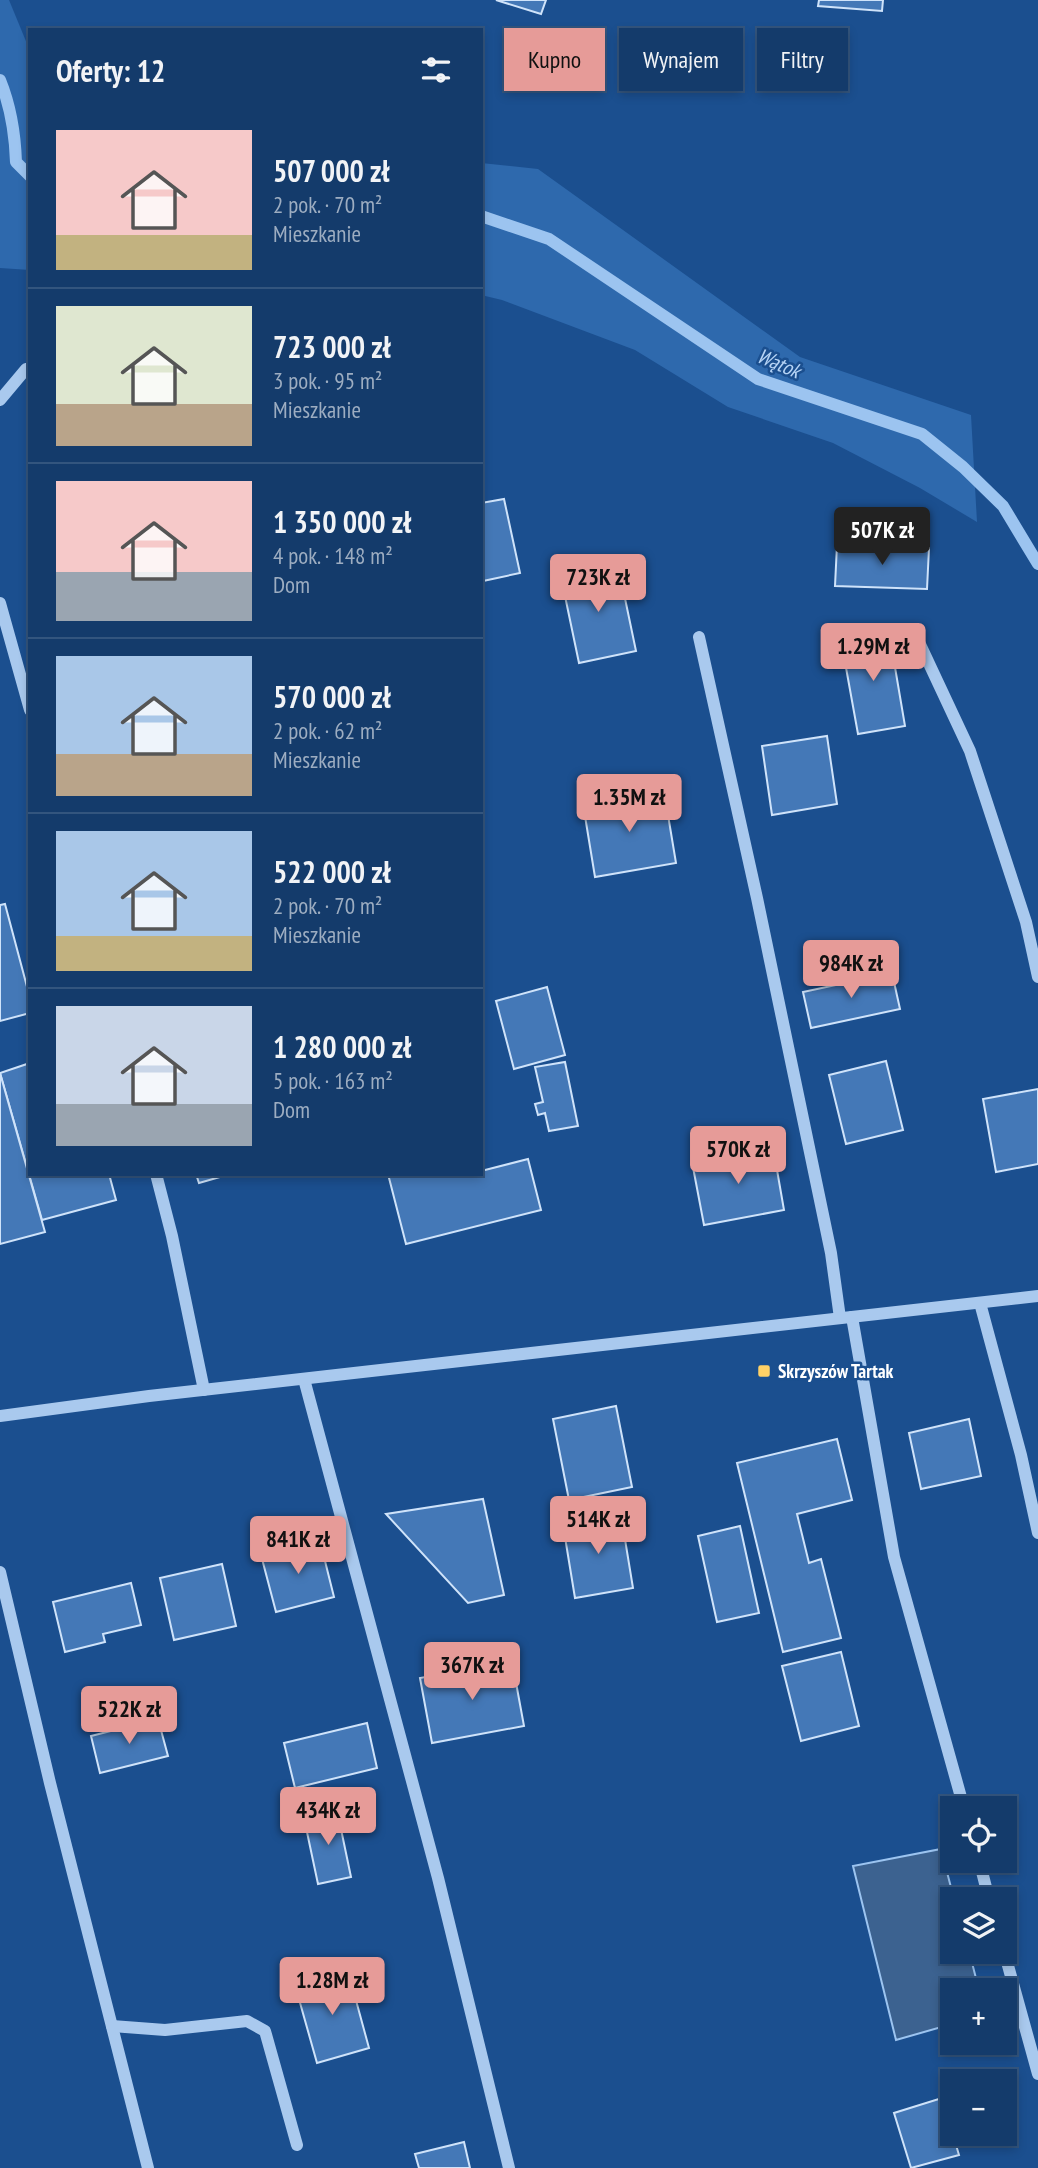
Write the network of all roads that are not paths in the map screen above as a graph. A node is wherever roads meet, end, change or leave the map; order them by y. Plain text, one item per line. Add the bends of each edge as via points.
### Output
1 (26, 369) dead end
2 (0, 400) edge
3 (0, 603) edge
4 (699, 637) dead end
5 (918, 640) dead end
6 (28, 703) edge
7 (1038, 977) edge
8 (157, 1176) edge
9 (1038, 1296) edge
10 (979, 1303) junction
11 (846, 1317) junction
12 (304, 1379) junction
13 (204, 1390) junction
14 (0, 1416) edge
15 (1038, 1533) edge
16 (0, 1572) edge
17 (961, 1796) edge
18 (1008, 1964) edge
19 (112, 2026) junction
20 (1038, 2074) edge
21 (297, 2144) dead end
22 (148, 2168) edge
23 (509, 2168) edge

1 - 2 street
3 - 6 street
4 - 11 street
5 - 7 street via 970,751 1026,922
8 - 13 street
9 - 10 street
10 - 11 street
10 - 15 street
11 - 12 street
11 - 17 street via 894,1557
12 - 13 street
12 - 23 street via 438,1878
13 - 14 street
16 - 19 street
18 - 20 street
19 - 21 street via 165,2029 247,2021 265,2031
19 - 22 street

